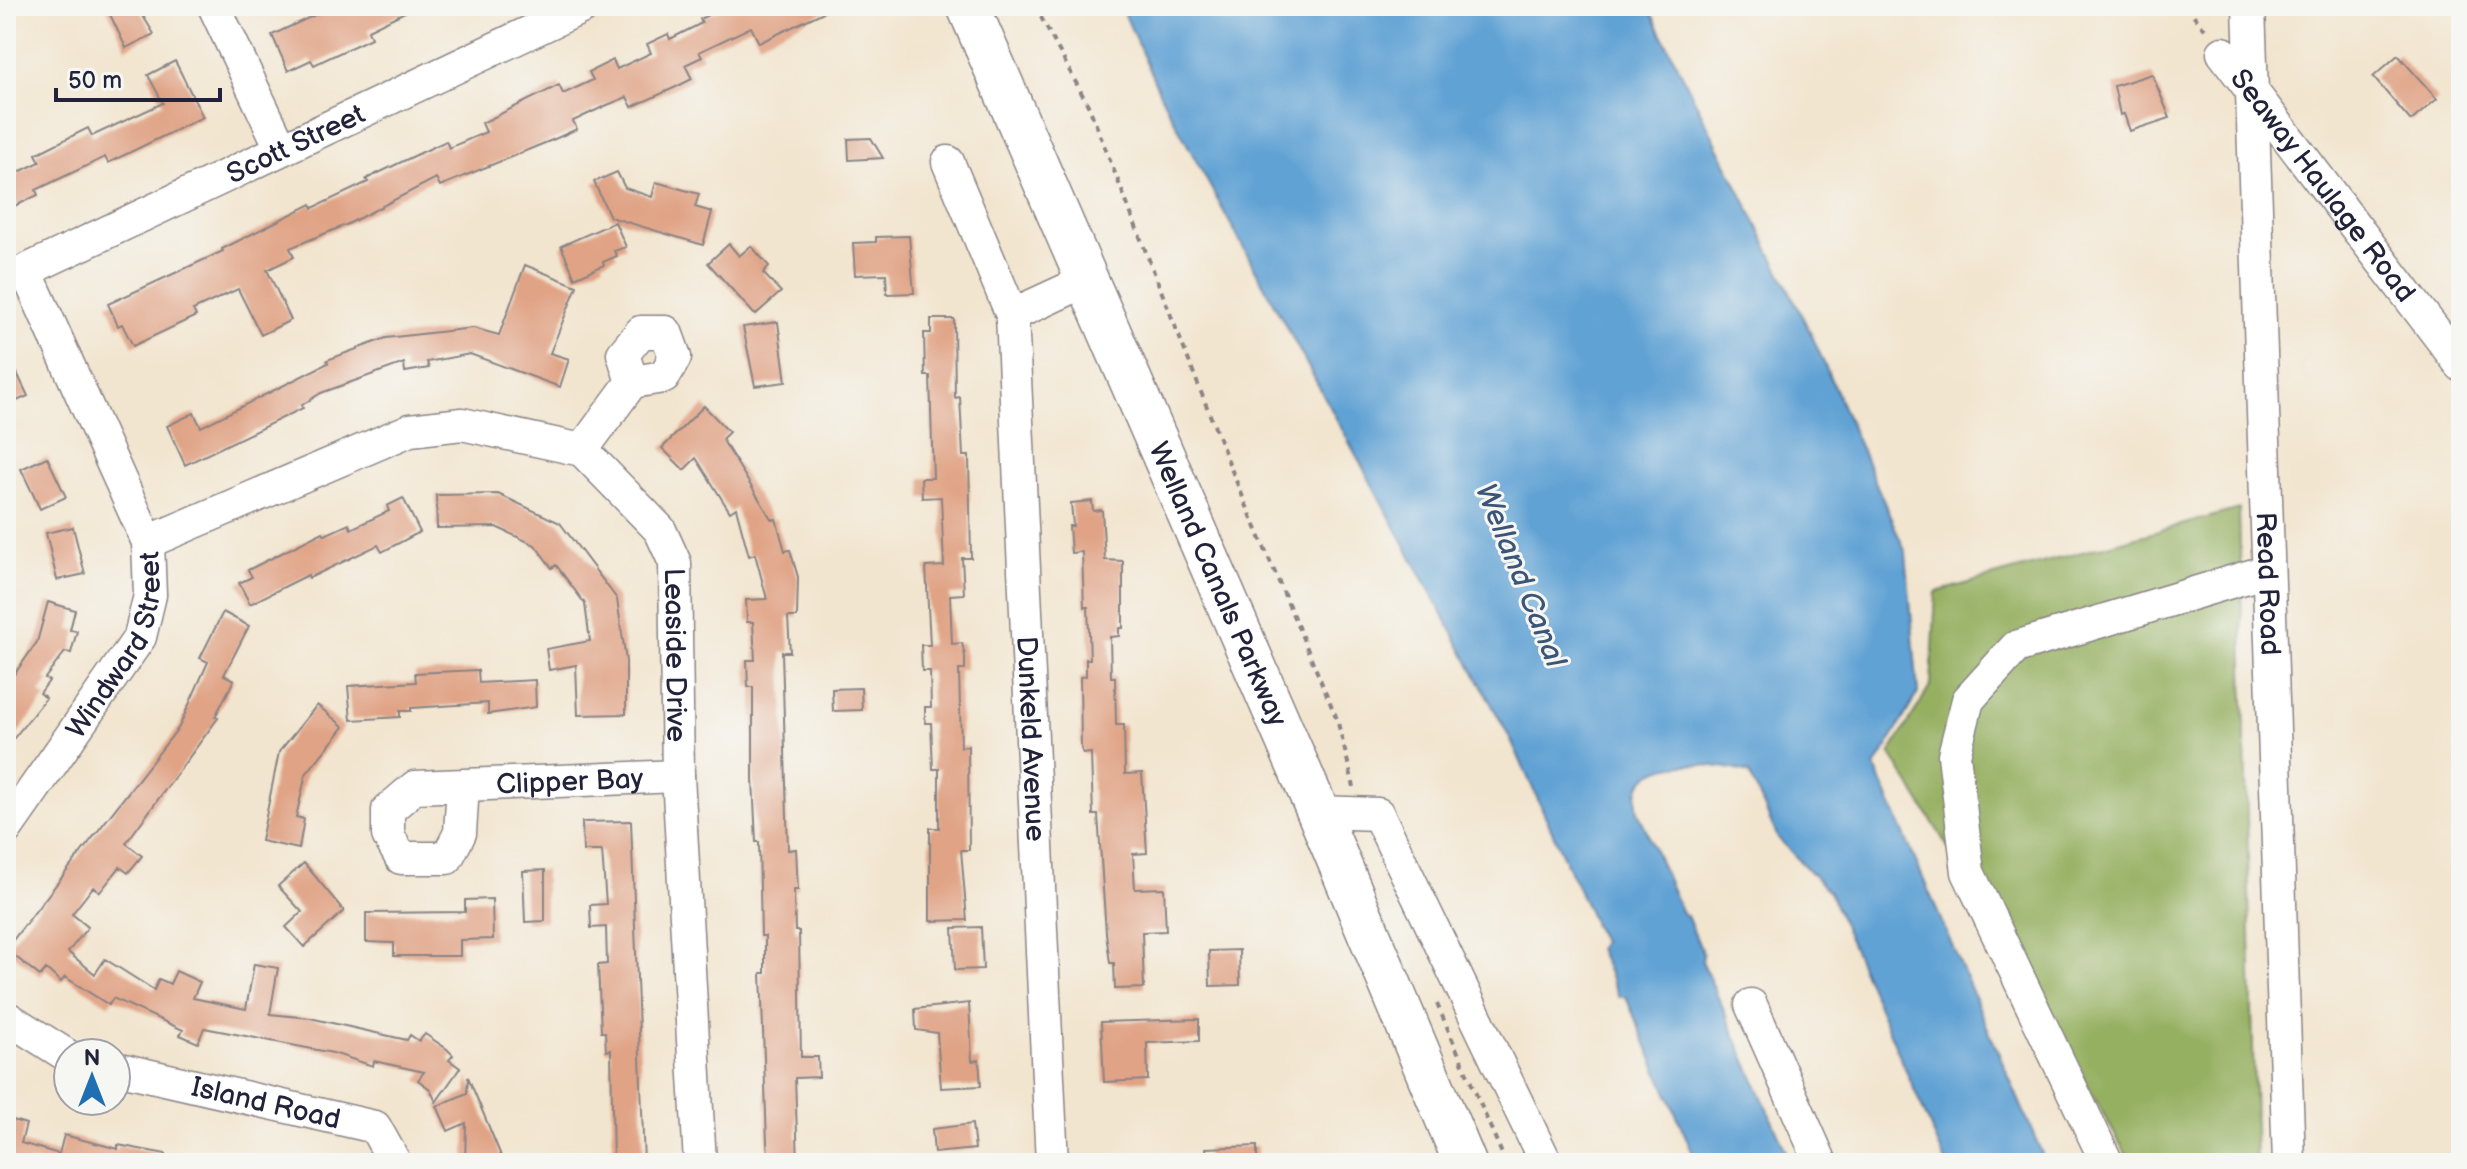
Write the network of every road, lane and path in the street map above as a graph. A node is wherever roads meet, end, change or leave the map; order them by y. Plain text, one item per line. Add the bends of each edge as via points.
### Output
1 (214, 6) edge
2 (585, 6) edge
3 (968, 6) edge
4 (1035, 6) edge
5 (2186, 6) edge
6 (2249, 6) edge
7 (2223, 53) joint
8 (2252, 89) junction
9 (281, 148) junction
10 (948, 162) dead end
11 (16, 275) edge
12 (1088, 280) junction
13 (1012, 315) junction
14 (2461, 365) edge
15 (632, 382) dead end
16 (582, 450) junction
17 (148, 542) junction
18 (2267, 571) junction
19 (678, 776) junction
20 (463, 785) dead end
21 (1318, 812) junction
22 (1361, 813) junction
23 (6, 829) edge
24 (1431, 990) dead end
25 (1751, 1005) dead end
26 (6, 1017) edge
27 (52, 1046) edge
28 (132, 1072) edge
29 (395, 1163) edge
30 (700, 1163) edge
31 (1052, 1163) edge
32 (1465, 1163) edge
33 (1506, 1163) edge
34 (1546, 1163) edge
35 (1821, 1163) edge
36 (2107, 1163) edge
37 (2289, 1163) edge

1 - 9 street
2 - 9 street, Scott Street
3 - 12 main road, Welland Canals Parkway
4 - 22 path via 1089,107 1234,476 1337,719
5 - 7 path, Seaway Haulage Road
6 - 8 street, Read Road
7 - 8 street, Seaway Haulage Road
8 - 14 street, Seaway Haulage Road
8 - 18 street, Read Road
9 - 11 street, Scott Street
10 - 13 street, Dunkeld Avenue
11 - 17 street, Windward Street
12 - 13 street
12 - 21 main road, Welland Canals Parkway
13 - 31 street, Dunkeld Avenue
15 - 16 street
16 - 17 street via 462,424 410,430
16 - 19 street, Leaside Drive via 660,530 675,563
17 - 23 street, Windward Street via 150,595 140,637
18 - 36 street via 2016,647 1968,700 1954,755 1968,872
18 - 37 street, Read Road
19 - 20 street, Clipper Bay
19 - 30 street, Leaside Drive
21 - 22 street
21 - 32 main road, Welland Canals Parkway
22 - 34 street via 1378,814
24 - 33 path
25 - 35 street
26 - 27 street
28 - 29 street, Island Road via 375,1127

